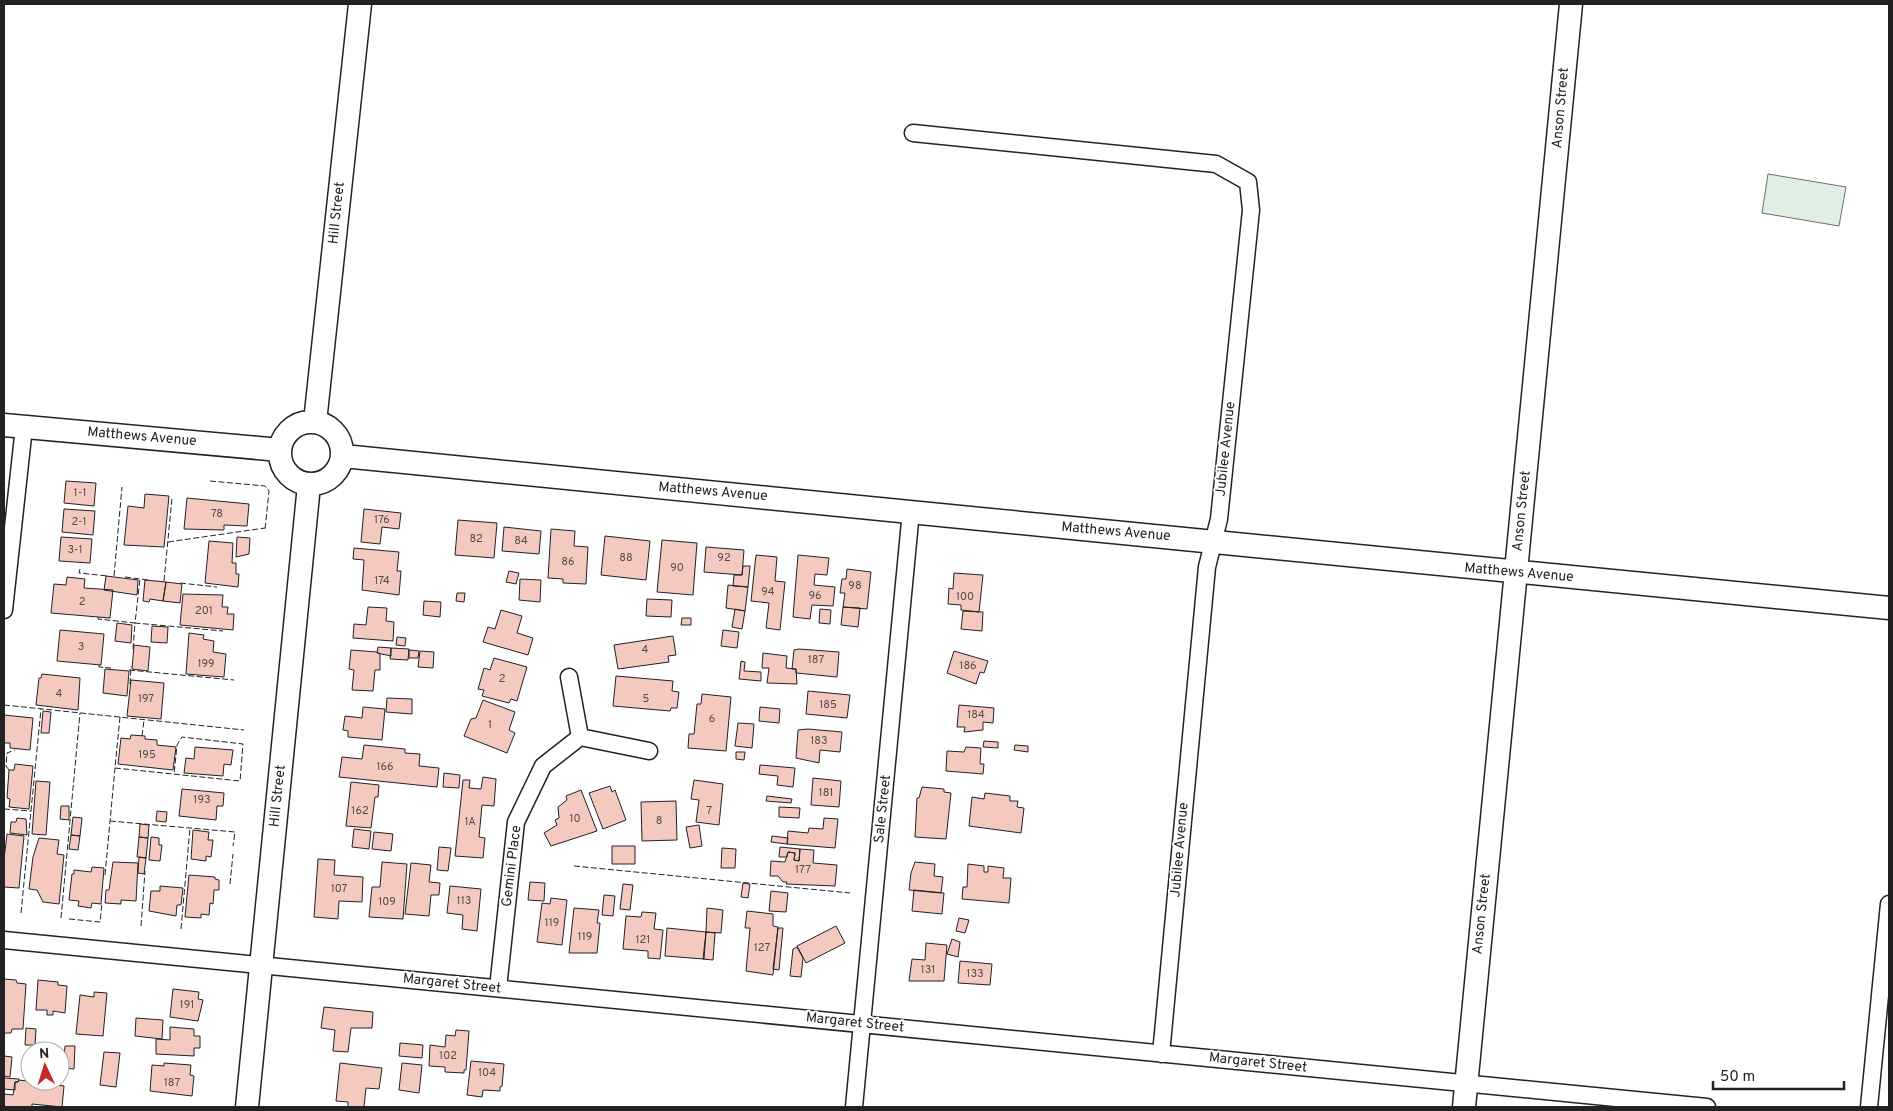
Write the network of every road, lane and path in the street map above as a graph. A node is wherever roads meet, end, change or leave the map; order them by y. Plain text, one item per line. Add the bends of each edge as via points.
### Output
1 (360, 4) edge
2 (1571, 4) edge
3 (913, 133) dead end
4 (315, 422) junction
5 (14, 426) edge
6 (280, 450) junction
7 (343, 456) junction
8 (309, 484) junction
9 (911, 511) junction
10 (1213, 541) junction
11 (1516, 572) junction
12 (1889, 608) edge
13 (4, 610) edge
14 (569, 677) dead end
15 (580, 737) junction
16 (649, 751) dead end
17 (1889, 904) edge
18 (4, 940) edge
19 (261, 965) junction
20 (498, 988) junction
21 (862, 1024) junction
22 (1160, 1054) junction
23 (1466, 1084) junction
24 (247, 1107) edge
25 (854, 1107) edge
26 (1464, 1107) edge
27 (1707, 1107) edge
28 (1869, 1107) edge

1 - 4 street, Hill Street
2 - 11 street, Anson Street
3 - 10 street, Jubilee Avenue via 1216,164 1248,182 1251,210 1220,513
4 - 6 street via 296,426 288,432
4 - 7 street via 324,425 338,438
5 - 6 street, Matthews Avenue
5 - 13 street
6 - 8 street via 284,469 290,477
7 - 8 street via 335,474 328,480
7 - 9 street, Matthews Avenue
8 - 19 street, Hill Street
9 - 10 street, Matthews Avenue
9 - 21 street, Sale Street
10 - 11 street, Matthews Avenue
10 - 22 street, Jubilee Avenue via 1207,567
11 - 12 street, Matthews Avenue
11 - 23 street, Anson Street
14 - 15 street
15 - 16 street
15 - 20 street, Gemini Place via 544,766 516,822
17 - 28 street
18 - 19 street, Margaret Street
19 - 20 street, Margaret Street
19 - 24 street, Hill Street
20 - 21 street, Margaret Street
21 - 22 street, Margaret Street
21 - 25 street, Sale Street
22 - 23 street, Margaret Street
23 - 26 street, Anson Street
23 - 27 street, Margaret Street

